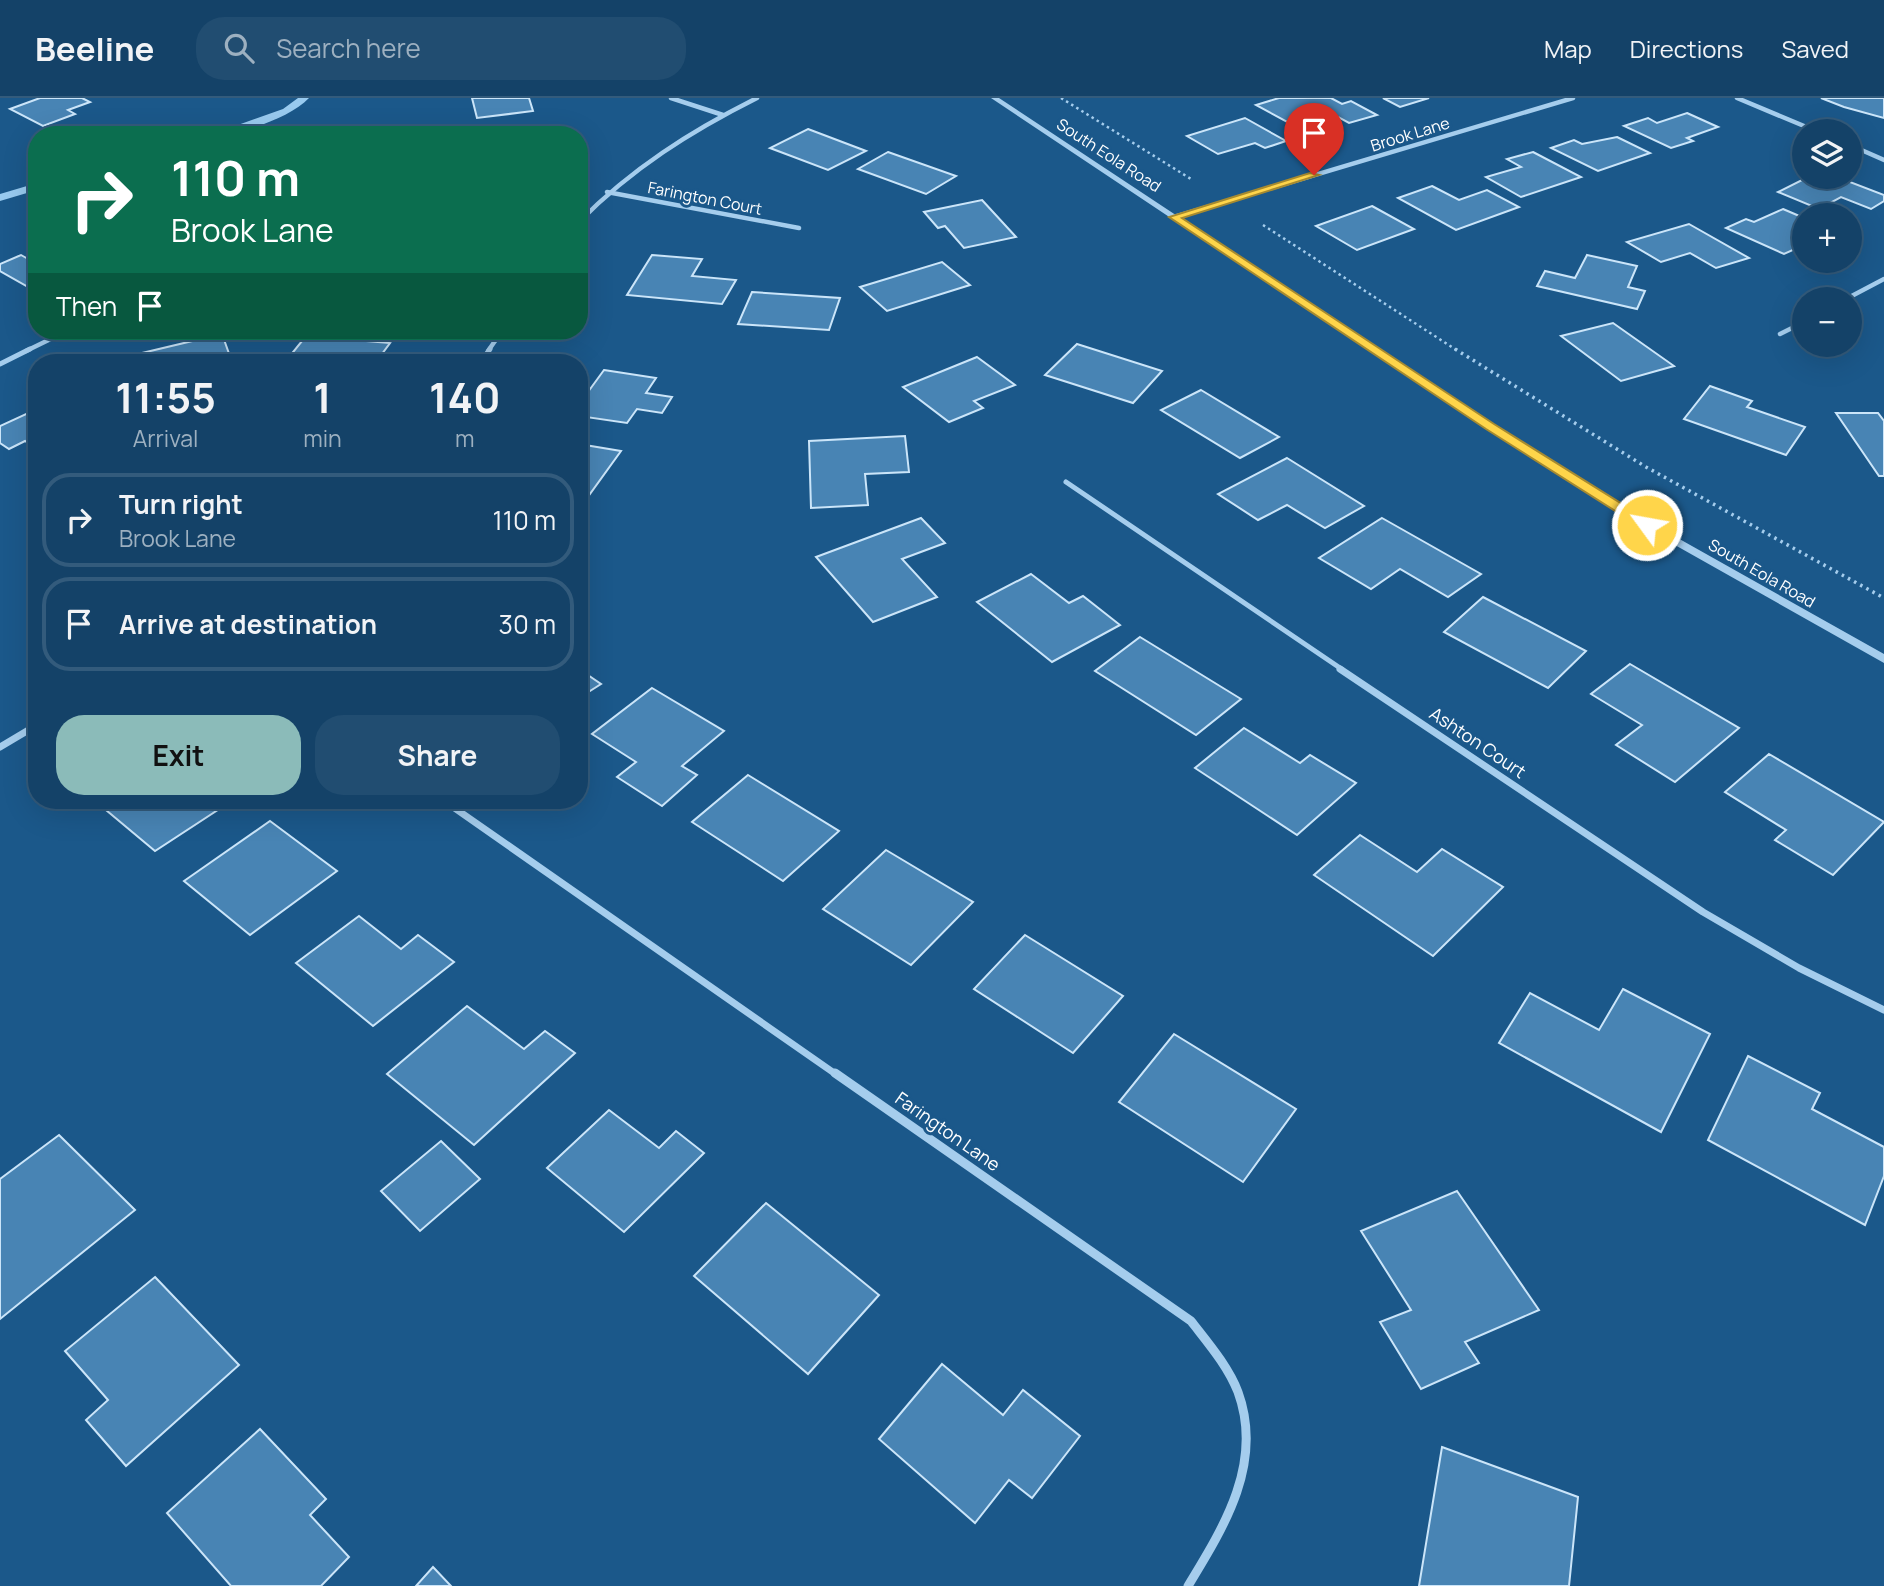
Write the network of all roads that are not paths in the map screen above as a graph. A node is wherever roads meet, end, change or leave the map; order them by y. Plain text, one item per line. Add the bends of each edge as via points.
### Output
1 (671, 98) edge
2 (757, 98) edge
3 (994, 98) edge
4 (1573, 98) edge
5 (1737, 98) edge
6 (723, 115) junction
7 (1792, 121) edge
8 (1862, 150) edge
9 (1884, 160) edge
10 (607, 192) junction
11 (588, 212) edge
12 (1174, 217) junction
13 (799, 228) dead end
14 (1884, 279) edge
15 (1862, 291) edge
16 (1792, 328) edge
17 (1780, 334) dead end
18 (49, 340) edge
19 (0, 364) edge
20 (1066, 482) dead end
21 (1884, 659) edge
22 (28, 730) edge
23 (0, 747) edge
24 (456, 809) edge
25 (1884, 1010) edge
26 (1188, 1586) edge

1 - 6 street
2 - 6 street
3 - 12 street, South Eola Road
4 - 12 street, Brook Lane
5 - 7 street
6 - 10 street via 645,162
8 - 9 street
10 - 11 street
10 - 13 street, Farington Court
12 - 21 street, South Eola Road via 1647,525
14 - 15 street
16 - 17 street
18 - 19 street
20 - 25 street, Ashton Court via 1703,912 1799,968
22 - 23 street
24 - 26 street, Farington Lane via 1191,1321 1232,1376 1245,1414 1249,1454 1226,1521

